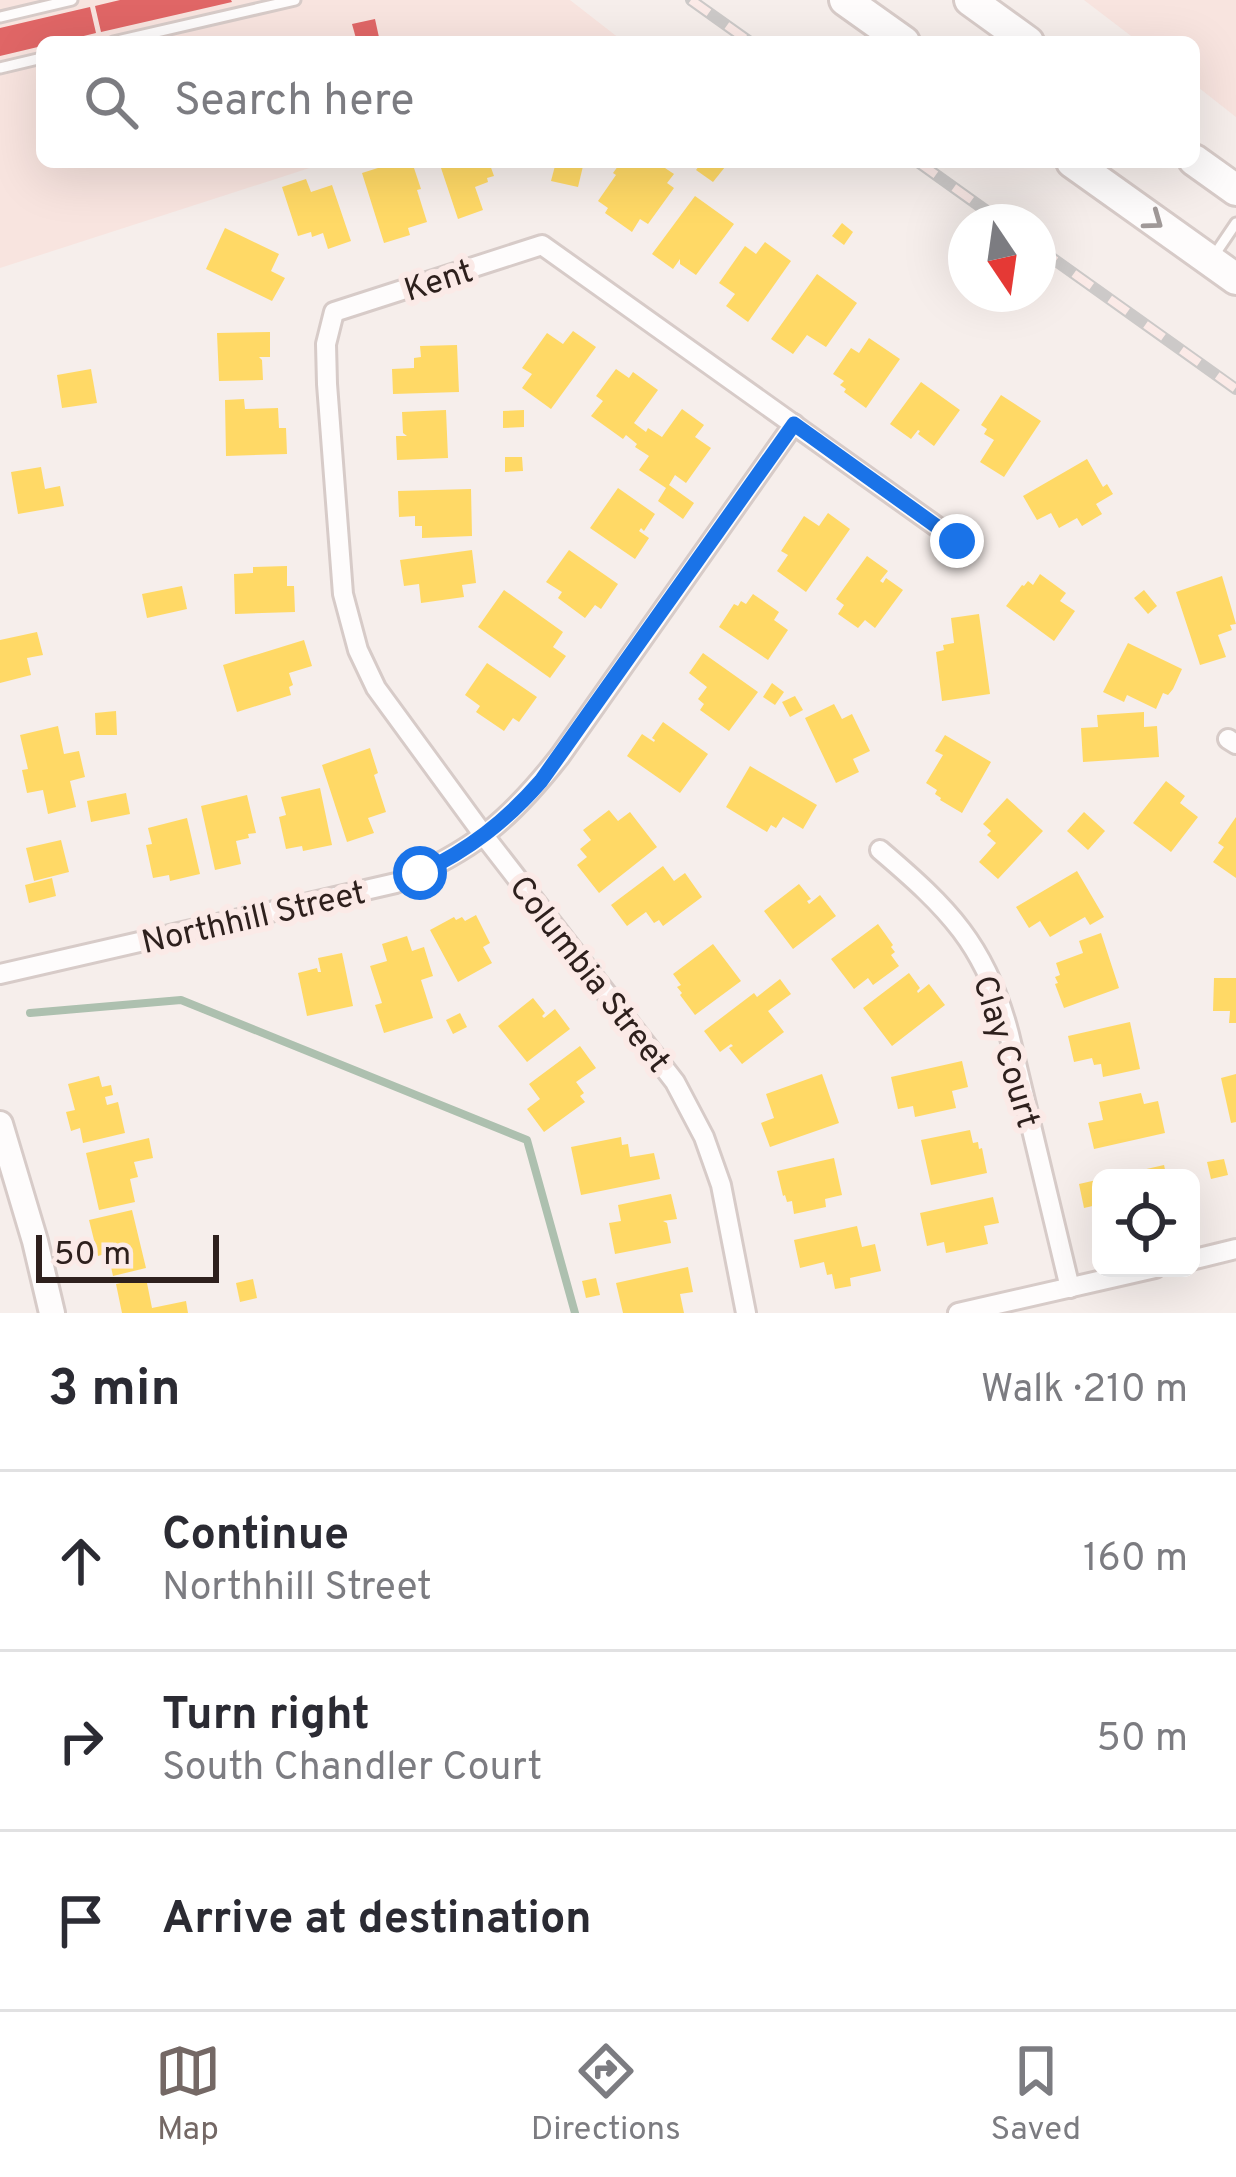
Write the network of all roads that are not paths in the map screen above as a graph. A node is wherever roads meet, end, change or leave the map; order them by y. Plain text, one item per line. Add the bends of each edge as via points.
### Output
1 (72, 0) edge
2 (295, 0) edge
3 (845, 0) edge
4 (970, 0) edge
5 (0, 16) edge
6 (139, 36) edge
7 (896, 36) edge
8 (1020, 36) edge
9 (36, 59) edge
10 (0, 68) edge
11 (1200, 164) edge
12 (1080, 168) edge
13 (1236, 190) edge
14 (1236, 223) edge
15 (1210, 261) junction
16 (1236, 280) edge
17 (334, 312) joint
18 (794, 424) junction
19 (957, 541) dead end
20 (485, 837) junction
21 (880, 850) dead end
22 (0, 974) edge
23 (0, 1124) edge
24 (1236, 1249) edge
25 (1200, 1258) edge
26 (1117, 1277) edge
27 (1070, 1288) junction
28 (52, 1313) edge
29 (746, 1313) edge
30 (958, 1313) edge

1 - 5 lane
2 - 6 lane
3 - 7 main road
4 - 8 main road
9 - 10 lane
11 - 13 main road
12 -> 15 main road
14 - 15 lane
15 - 16 main road
17 - 18 street, Kent via 542,245
17 - 20 street, Columbia Street via 327,384 343,594 358,650 376,688
18 - 19 street
18 - 20 street, Northhill Street via 560,756
20 - 22 street, Northhill Street via 396,883
20 - 29 street, Columbia Street via 675,1082 721,1185
21 - 27 street, Clay Court via 962,927 997,993
23 - 28 street
24 - 25 street
26 - 27 street
27 - 30 street

